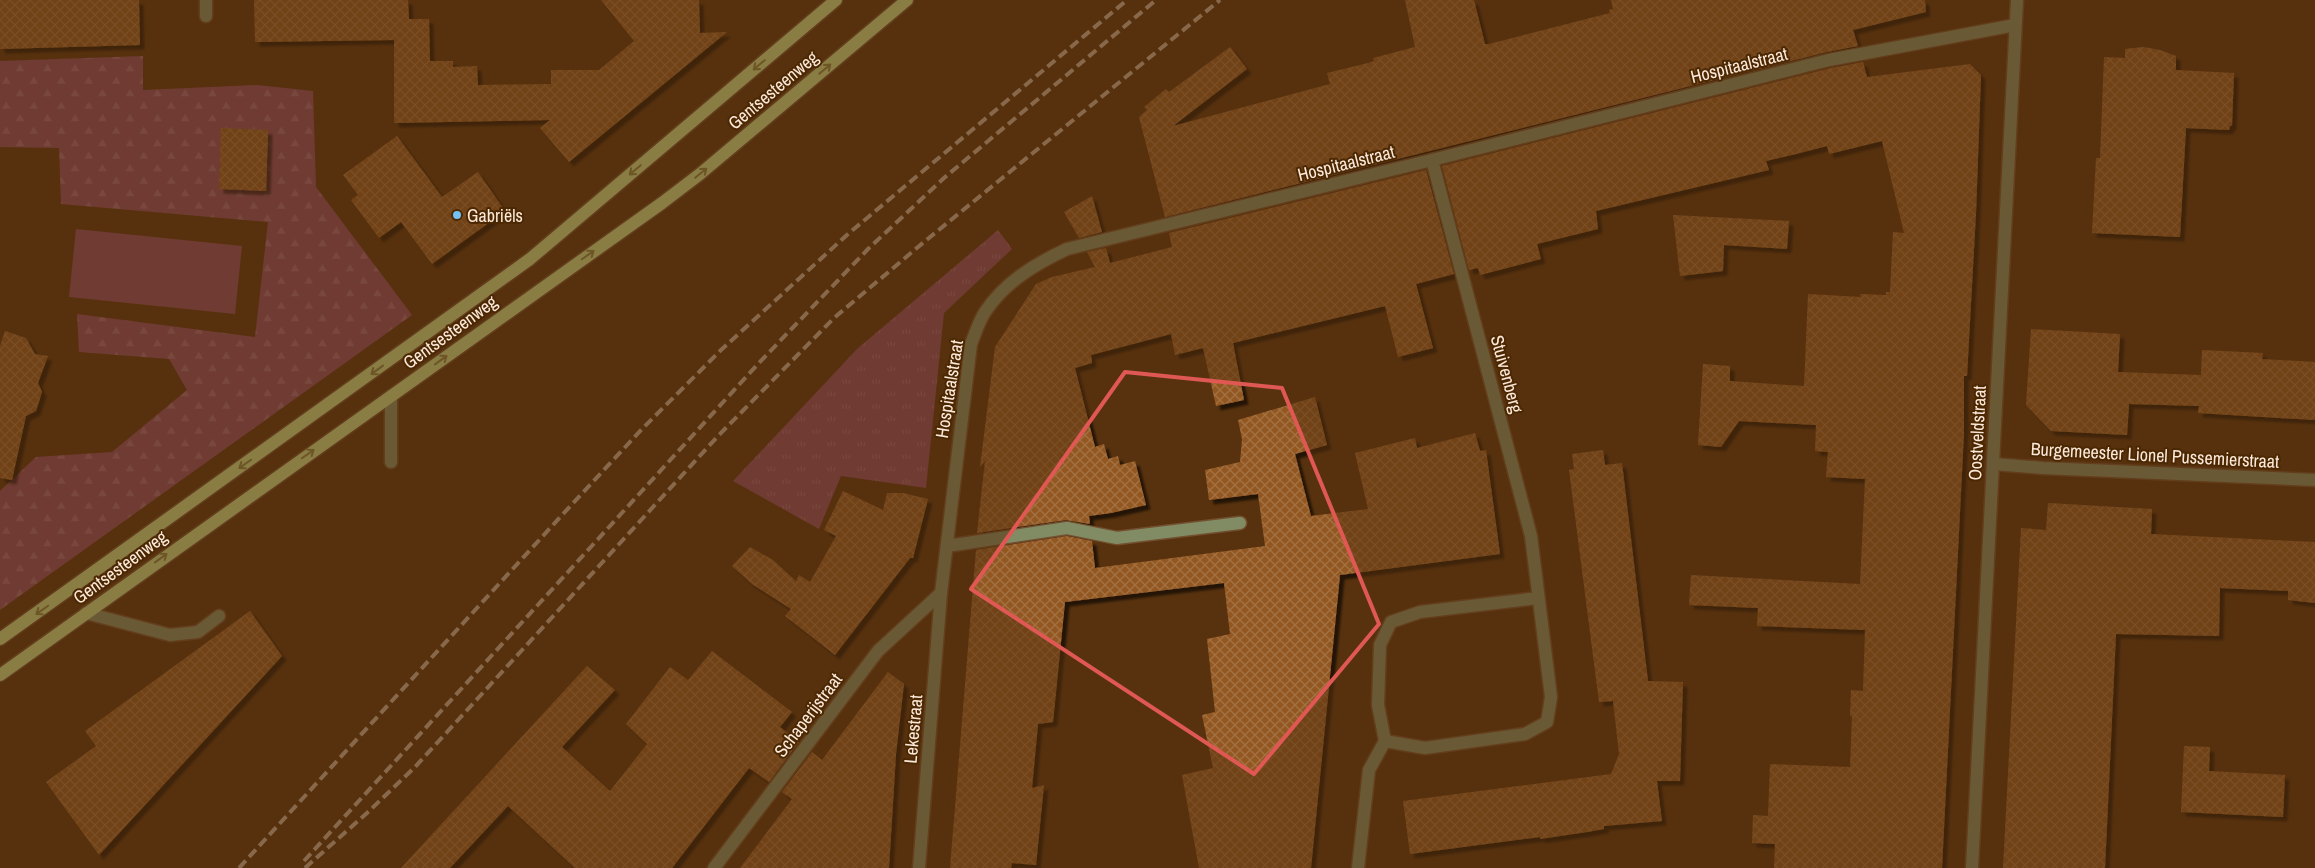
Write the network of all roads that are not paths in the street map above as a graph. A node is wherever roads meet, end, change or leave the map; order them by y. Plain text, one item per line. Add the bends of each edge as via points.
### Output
1 (206, 0) edge
2 (836, 0) edge
3 (907, 0) edge
4 (2017, 0) edge
5 (206, 16) dead end
6 (2015, 25) junction
7 (1432, 160) junction
8 (391, 396) junction
9 (391, 462) dead end
10 (1994, 464) junction
11 (2315, 480) edge
12 (1240, 523) dead end
13 (947, 546) junction
14 (941, 593) junction
15 (1538, 598) junction
16 (86, 613) junction
17 (219, 616) dead end
18 (0, 640) edge
19 (0, 675) edge
20 (1385, 741) junction
21 (714, 868) edge
22 (919, 868) edge
23 (1358, 868) edge
24 (1972, 868) edge

1 - 5 street
2 -> 18 main road, Gentsesteenweg via 530,259
8 -> 3 main road, Gentsesteenweg via 692,180
4 - 6 street, Oostveldstraat
6 - 7 street, Hospitaalstraat via 1829,60
6 - 10 street, Oostveldstraat
7 - 13 street, Hospitaalstraat via 1067,249 1038,262 1008,284 984,313 971,344
7 - 15 street, Stuivenberg via 1531,536
8 - 9 street
16 -> 8 main road, Gentsesteenweg
10 - 11 street, Burgemeester Lionel Pussemierstraat
10 - 24 street, Oostveldstraat
12 - 13 street via 1116,538 1067,528
13 - 14 street, Hospitaalstraat
14 - 21 street, Schaperijstraat via 878,652
14 - 22 street, Lekestraat
15 - 20 street via 1420,612 1391,622 1380,645 1378,704
15 - 20 street, Stuivenberg via 1551,697 1548,722 1525,734 1424,748
16 - 17 street via 170,635 198,632
16 - 19 main road, Gentsesteenweg
20 - 23 street via 1369,770

